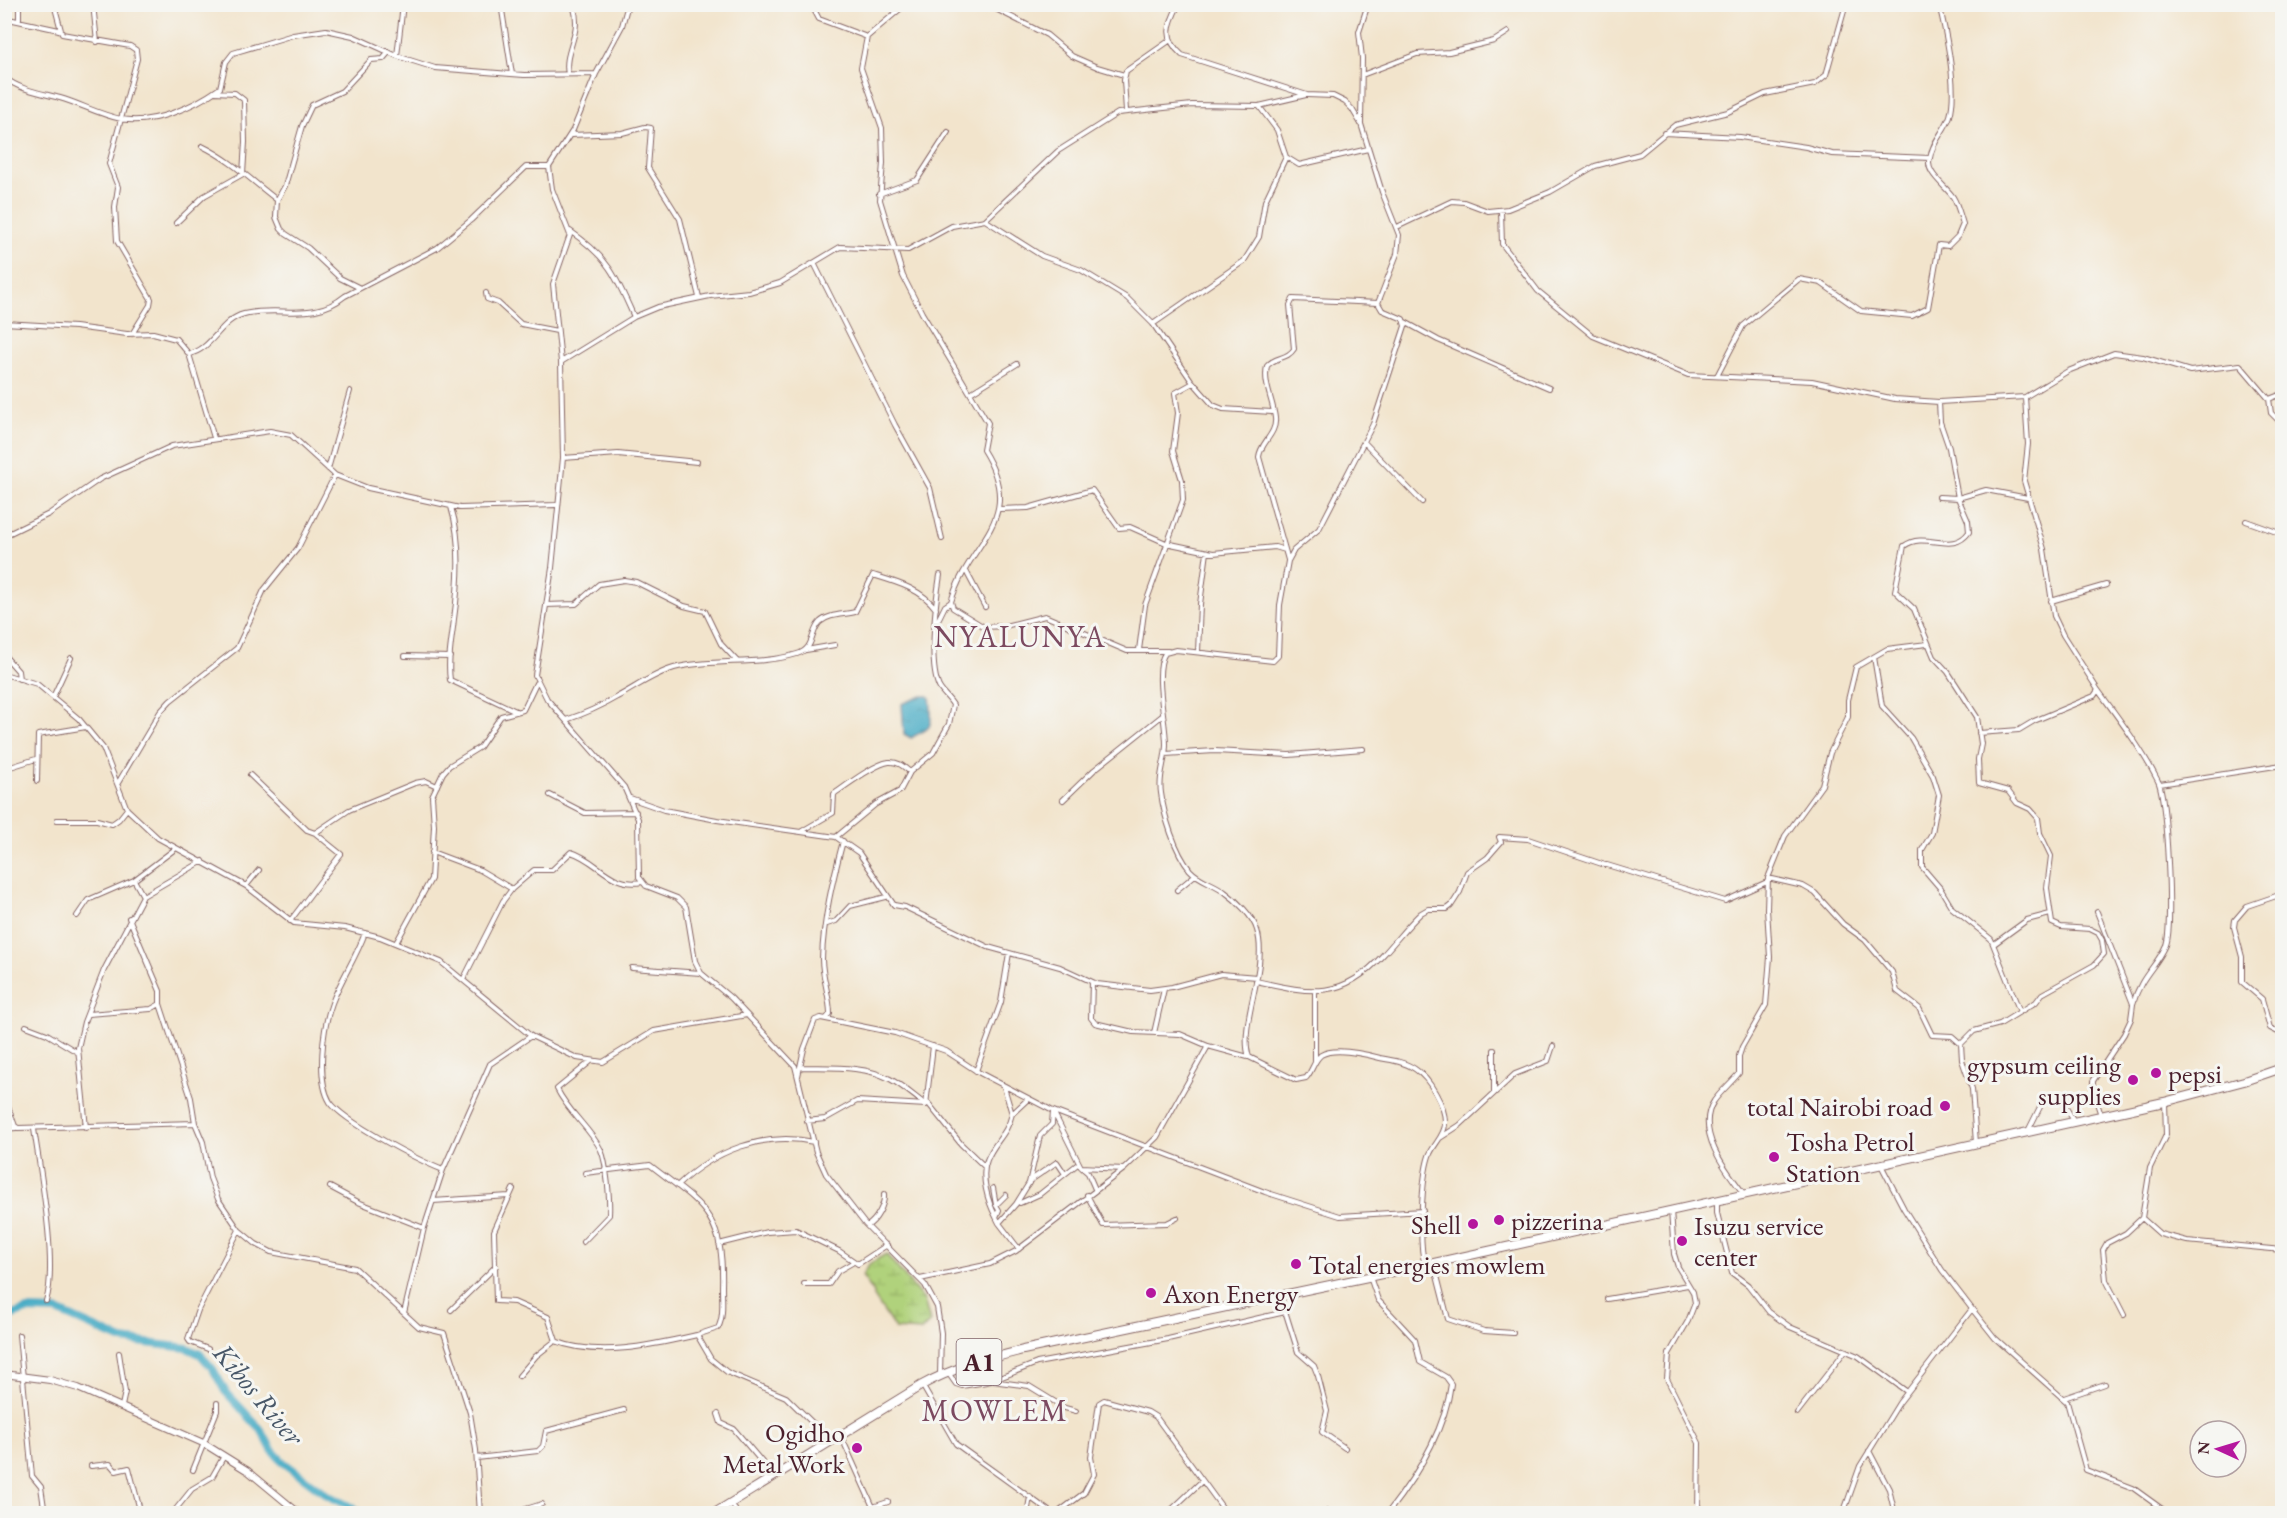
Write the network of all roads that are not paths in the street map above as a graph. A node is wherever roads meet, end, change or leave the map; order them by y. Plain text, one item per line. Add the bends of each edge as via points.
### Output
1 (19, 4) edge
2 (54, 4) edge
3 (93, 4) edge
4 (403, 4) edge
5 (501, 4) edge
6 (569, 4) edge
7 (628, 4) edge
8 (811, 4) edge
9 (906, 4) edge
10 (986, 4) edge
11 (1179, 4) edge
12 (1368, 4) edge
13 (1846, 4) edge
14 (1940, 4) edge
15 (4, 18) edge
16 (19, 19) junction
17 (59, 30) junction
18 (1508, 32) dead end
19 (867, 37) junction
20 (1169, 41) junction
21 (97, 42) junction
22 (389, 52) junction
23 (397, 56) junction
24 (512, 74) junction
25 (568, 74) junction
26 (596, 74) junction
27 (1124, 75) junction
28 (1362, 75) junction
29 (4, 77) edge
30 (215, 92) junction
31 (1307, 95) junction
32 (1259, 106) junction
33 (1126, 111) junction
34 (119, 119) junction
35 (1360, 124) junction
36 (948, 132) dead end
37 (1664, 133) junction
38 (570, 135) junction
39 (202, 146) dead end
40 (1368, 149) junction
41 (1286, 157) junction
42 (1930, 158) junction
43 (549, 167) junction
44 (243, 174) junction
45 (879, 195) junction
46 (278, 200) junction
47 (1502, 211) junction
48 (985, 220) junction
49 (176, 223) dead end
50 (1397, 227) junction
51 (569, 230) junction
52 (894, 248) junction
53 (814, 263) junction
54 (366, 287) junction
55 (486, 293) dead end
56 (699, 297) junction
57 (1378, 303) junction
58 (634, 317) junction
59 (1405, 322) junction
60 (4, 323) edge
61 (1153, 324) junction
62 (557, 331) junction
63 (132, 334) junction
64 (189, 354) junction
65 (561, 362) junction
66 (1017, 364) dead end
67 (1717, 376) junction
68 (1193, 383) junction
69 (1549, 388) dead end
70 (350, 391) dead end
71 (972, 392) junction
72 (2283, 394) edge
73 (2025, 397) junction
74 (2269, 399) junction
75 (1939, 402) junction
76 (1272, 412) junction
77 (2283, 424) edge
78 (214, 438) junction
79 (1364, 442) junction
80 (563, 458) junction
81 (697, 462) dead end
82 (328, 469) junction
83 (335, 475) junction
84 (1939, 497) dead end
85 (1958, 498) junction
86 (2028, 498) junction
87 (1422, 502) dead end
88 (556, 505) junction
89 (451, 507) junction
90 (1000, 509) junction
91 (2246, 520) dead end
92 (2283, 534) edge
93 (4, 536) edge
94 (942, 539) dead end
95 (1166, 543) junction
96 (1286, 550) junction
97 (1208, 552) junction
98 (1288, 561) junction
99 (966, 570) junction
100 (940, 574) dead end
101 (2106, 585) dead end
102 (2051, 600) junction
103 (951, 602) junction
104 (546, 605) junction
105 (985, 608) dead end
106 (936, 609) junction
107 (935, 626) junction
108 (1927, 644) junction
109 (835, 645) dead end
110 (805, 650) junction
111 (1139, 650) junction
112 (1168, 651) junction
113 (1198, 652) junction
114 (4, 655) edge
115 (405, 656) dead end
116 (450, 657) junction
117 (1874, 657) junction
118 (71, 658) dead end
119 (738, 662) junction
120 (4, 674) edge
121 (19, 679) junction
122 (536, 683) junction
123 (2098, 690) junction
124 (53, 696) junction
125 (516, 711) junction
126 (1164, 714) junction
127 (566, 720) junction
128 (86, 727) junction
129 (1979, 733) junction
130 (1363, 749) dead end
131 (1165, 754) junction
132 (36, 759) junction
133 (2283, 765) edge
134 (4, 770) edge
135 (910, 772) junction
136 (250, 775) dead end
137 (37, 782) dead end
138 (118, 783) junction
139 (2160, 784) junction
140 (437, 786) junction
141 (550, 795) dead end
142 (630, 798) junction
143 (1063, 800) dead end
144 (127, 809) junction
145 (636, 812) junction
146 (57, 820) dead end
147 (802, 831) junction
148 (315, 833) junction
149 (836, 837) junction
150 (843, 841) junction
151 (175, 849) junction
152 (432, 852) junction
153 (203, 861) junction
154 (259, 870) dead end
155 (1195, 875) junction
156 (134, 880) junction
157 (1768, 880) junction
158 (642, 882) junction
159 (246, 886) junction
160 (512, 889) junction
161 (1177, 890) dead end
162 (2283, 894) edge
163 (143, 896) junction
164 (887, 897) junction
165 (2097, 912) dead end
166 (2050, 914) junction
167 (77, 916) dead end
168 (129, 918) junction
169 (290, 921) junction
170 (826, 924) junction
171 (364, 933) junction
172 (396, 943) junction
173 (1994, 944) junction
174 (1009, 953) junction
175 (632, 968) dead end
176 (701, 973) junction
177 (1256, 979) junction
178 (464, 980) junction
179 (1092, 982) junction
180 (1164, 989) junction
181 (1315, 993) junction
182 (160, 1004) junction
183 (2133, 1004) junction
184 (2020, 1012) junction
185 (88, 1014) junction
186 (748, 1015) junction
187 (826, 1019) junction
188 (26, 1026) dead end
189 (1154, 1033) junction
190 (2283, 1034) edge
191 (531, 1036) junction
192 (1960, 1044) junction
193 (933, 1046) junction
194 (1208, 1046) junction
195 (1553, 1046) dead end
196 (1494, 1050) dead end
197 (78, 1053) junction
198 (1249, 1057) junction
199 (591, 1061) junction
200 (1315, 1063) junction
201 (801, 1067) junction
202 (2283, 1068) edge
203 (976, 1071) junction
204 (798, 1076) junction
205 (1003, 1085) junction
206 (1494, 1094) junction
207 (4, 1096) edge
208 (1029, 1099) junction
209 (2164, 1102) junction
210 (927, 1104) junction
211 (2065, 1106) dead end
212 (2040, 1107) dead end
213 (1053, 1111) junction
214 (1012, 1114) junction
215 (2102, 1115) junction
216 (807, 1121) junction
217 (2074, 1121) junction
218 (195, 1123) junction
219 (16, 1128) junction
220 (86, 1128) junction
221 (4, 1129) edge
222 (34, 1129) junction
223 (2027, 1132) junction
224 (1437, 1140) junction
225 (814, 1142) junction
226 (1976, 1143) junction
227 (1149, 1146) junction
228 (1881, 1164) junction
229 (1080, 1165) junction
230 (985, 1167) junction
231 (1124, 1169) junction
232 (443, 1170) junction
233 (605, 1170) junction
234 (585, 1173) dead end
235 (1065, 1174) junction
236 (1029, 1183) junction
237 (677, 1186) junction
238 (330, 1187) dead end
239 (993, 1188) dead end
240 (513, 1189) dead end
241 (1095, 1189) junction
242 (884, 1194) dead end
243 (1087, 1194) junction
244 (1744, 1194) junction
245 (1006, 1195) dead end
246 (509, 1196) junction
247 (1717, 1200) junction
248 (433, 1202) junction
249 (1016, 1204) junction
250 (996, 1205) junction
251 (1671, 1210) junction
252 (1423, 1212) junction
253 (996, 1216) junction
254 (1177, 1218) dead end
255 (2142, 1218) junction
256 (999, 1223) junction
257 (867, 1226) junction
258 (424, 1228) junction
259 (239, 1230) junction
260 (583, 1242) dead end
261 (718, 1244) junction
262 (887, 1245) junction
263 (1019, 1250) junction
264 (2283, 1250) edge
265 (852, 1263) junction
266 (1434, 1263) junction
267 (1425, 1265) junction
268 (497, 1266) junction
269 (1370, 1277) junction
270 (920, 1279) junction
271 (804, 1284) dead end
272 (1688, 1285) junction
273 (1280, 1294) junction
274 (1607, 1299) dead end
275 (46, 1301) dead end
276 (1972, 1309) junction
277 (451, 1310) dead end
278 (1285, 1312) junction
279 (404, 1313) junction
280 (2124, 1316) dead end
281 (1513, 1333) dead end
282 (19, 1335) dead end
283 (697, 1335) junction
284 (557, 1342) junction
285 (208, 1349) dead end
286 (1845, 1352) junction
287 (119, 1353) dead end
288 (944, 1373) junction
289 (4, 1374) edge
290 (21, 1376) junction
291 (519, 1376) dead end
292 (992, 1381) junction
293 (2105, 1384) dead end
294 (922, 1385) junction
295 (1906, 1391) junction
296 (2064, 1398) junction
297 (217, 1402) dead end
298 (122, 1406) junction
299 (624, 1410) dead end
300 (1076, 1411) dead end
301 (1797, 1413) dead end
302 (718, 1414) dead end
303 (841, 1434) junction
304 (830, 1440) junction
305 (203, 1443) junction
306 (1345, 1448) dead end
307 (1869, 1450) junction
308 (225, 1455) junction
309 (477, 1458) junction
310 (91, 1466) dead end
311 (193, 1470) dead end
312 (773, 1475) junction
313 (1202, 1481) junction
314 (1030, 1497) junction
315 (731, 1502) junction
316 (888, 1502) dead end
317 (542, 1504) dead end
318 (873, 1507) junction
319 (1060, 1511) dead end
320 (45, 1514) edge
321 (141, 1514) edge
322 (171, 1514) edge
323 (300, 1514) edge
324 (480, 1514) edge
325 (510, 1514) edge
326 (713, 1514) edge
327 (737, 1514) edge
328 (869, 1514) edge
329 (1027, 1514) edge
330 (1053, 1514) edge
331 (1167, 1514) edge
332 (1227, 1514) edge
333 (1387, 1514) edge
334 (1698, 1514) edge
335 (1843, 1514) edge
336 (1895, 1514) edge
337 (2169, 1514) edge

1 - 16 street
2 - 17 street
3 - 21 street
4 - 23 street
5 - 24 street
6 - 25 street via 574,8 577,28 566,62
7 - 26 street via 622,26
8 - 19 street via 819,19
9 - 19 street
10 - 27 street via 1047,35 1072,56
11 - 20 street via 1169,25
12 - 28 street via 1359,32
13 - 37 street via 1830,63 1821,80 1764,94 1728,112 1675,125
14 - 42 street via 1952,84 1951,114
15 - 16 street
16 - 17 street
17 - 21 street
18 - 28 street via 1494,41 1449,52 1417,54
19 - 45 street via 861,68 882,128
20 - 27 street
20 - 31 street via 1190,59
21 - 34 street via 136,50 137,59
22 - 23 street
22 - 30 street via 339,32 294,35 233,53 226,62 223,83
22 - 46 street via 383,59 371,60 342,91 312,105
23 - 24 street via 435,68
24 - 25 street
25 - 26 street
26 - 38 street
27 - 33 street
28 - 35 street
29 - 34 street
30 - 34 street via 161,117
30 - 44 street via 235,93 244,100
31 - 32 street
31 - 35 street via 1333,96 1345,102
32 - 33 street via 1192,105
32 - 41 street via 1277,130
33 - 48 street via 1104,120 1058,151
34 - 63 street via 109,164 118,187 117,237 151,299
35 - 40 street
36 - 45 street via 918,180
37 - 42 street via 1740,138 1832,154
37 - 47 street via 1640,154 1601,164 1533,200
38 - 43 street
38 - 56 street via 651,128 648,168 680,219
39 - 44 street via 232,162
40 - 41 street via 1304,165
40 - 50 street
41 - 61 street via 1265,201 1259,237 1244,261
42 - 67 street via 1930,167 1953,197 1963,224 1954,241 1939,246 1928,308 1912,316 1861,311 1821,283 1798,279 1743,326
43 - 51 street via 552,189
43 - 54 street via 526,167 453,236
44 - 46 street
44 - 49 street via 204,196
45 - 52 street
46 - 54 street via 276,217 281,229 309,248 340,278 357,288
47 - 50 street via 1452,201
47 - 67 street via 1500,234 1504,247 1538,291 1593,336 1677,372
48 - 52 street via 952,226 908,250
48 - 61 street via 1042,256 1081,270 1119,292
50 - 57 street via 1397,254
51 - 58 street via 608,264
51 - 62 street via 553,284
52 - 53 street via 840,247
52 - 71 street via 922,313
53 - 56 street via 770,286
53 - 94 street via 930,488
54 - 64 street via 324,310 241,315 228,322 201,350
55 - 62 street via 487,299 498,303 521,324
56 - 58 street
57 - 59 street
57 - 76 street via 1291,300 1294,350 1272,360 1266,368
58 - 65 street
59 - 69 street
59 - 79 street via 1380,407
60 - 63 street
61 - 68 street
62 - 65 street
63 - 64 street via 166,335 176,339
64 - 78 street
65 - 80 street
66 - 71 street
67 - 75 street via 1812,381 1894,399
68 - 76 street via 1218,407
68 - 95 street via 1175,393 1178,413 1173,451 1182,480 1183,500
70 - 82 street
71 - 90 street via 988,423 983,450 999,482
72 - 74 street
73 - 74 street via 2068,371 2114,353 2190,371 2240,365
73 - 75 street
73 - 86 street via 2028,444 2024,481
74 - 77 street via 2271,413
75 - 85 street
76 - 96 street via 1275,420 1271,435 1259,457
78 - 82 street via 283,432
78 - 93 street via 172,446 125,466 49,514
79 - 87 street
79 - 98 street via 1319,529 1294,550
80 - 81 street via 618,454
80 - 88 street
82 - 83 street
83 - 89 street via 368,488
83 - 138 street via 298,548 264,590 237,648 160,712
84 - 85 street
85 - 86 street via 1986,490
85 - 108 street via 1968,520 1969,532 1965,537 1949,545 1929,539 1912,542 1904,546 1900,557 1895,591 1914,609
86 - 102 street via 2044,549
88 - 89 street
88 - 104 street
89 - 116 street via 458,587
90 - 95 street via 1028,508 1092,490 1119,528 1130,527
90 - 99 street
91 - 92 street
95 - 97 street
95 - 111 street via 1143,613
96 - 97 street via 1275,547
96 - 98 street
97 - 113 street
98 - 113 street via 1276,660
99 - 103 street
99 - 105 street
100 - 106 street
101 - 102 street
102 - 123 street via 2063,635
103 - 107 street
103 - 111 street via 952,608 984,627 1045,616 1126,651
104 - 119 street via 576,604 600,584 614,580 636,582 684,606 705,611 721,645
104 - 122 street via 535,665
106 - 107 street
106 - 110 street via 921,593 873,575 855,612 820,622
107 - 135 street via 937,678 953,705 953,713 940,744
108 - 117 street via 1894,647
108 - 129 street via 1977,717
109 - 110 street
110 - 119 street via 778,660
111 - 112 street
112 - 113 street
112 - 126 street via 1161,661
114 - 121 street via 18,671
115 - 116 street
116 - 125 street via 451,682
117 - 157 street via 1857,667 1848,700 1848,717 1830,753 1822,785 1779,848
117 - 173 street via 1882,706 1911,738 1937,785 1940,803 1923,850 1922,867 1952,908
118 - 124 street
119 - 127 street via 694,664 660,672 589,712
120 - 121 street
121 - 124 street via 37,684
122 - 125 street via 523,710
122 - 127 street
123 - 129 street via 2094,696 2019,730
123 - 139 street
124 - 128 street
125 - 140 street via 501,716 480,747 448,766
126 - 131 street
126 - 143 street
127 - 142 street
128 - 132 street via 40,733 36,738
128 - 138 street via 103,748
129 - 166 street via 1979,783 2007,791 2038,818 2051,856 2047,888
130 - 131 street via 1289,755 1215,751
131 - 155 street via 1160,773 1162,799 1178,850
132 - 134 street
132 - 137 street
133 - 139 street
135 - 147 street via 889,762 876,767 834,794 833,813
135 - 149 street via 900,791 876,804
136 - 148 street via 307,830
138 - 144 street
139 - 183 street via 2169,867 2169,928 2166,944 2142,979
140 - 148 street via 426,781 416,783 349,810
140 - 152 street via 432,796
141 - 145 street via 585,813
142 - 145 street
142 - 147 street via 664,810
144 - 146 street via 112,824
144 - 151 street via 142,826
145 - 158 street
147 - 149 street
148 - 169 street via 340,854
149 - 150 street
150 - 164 street via 859,853
150 - 170 street
151 - 153 street
151 - 156 street
152 - 160 street via 480,870
152 - 172 street via 430,882
153 - 159 street
153 - 163 street
154 - 159 street
155 - 161 street
155 - 177 street via 1225,892 1251,919 1258,940
156 - 163 street
156 - 167 street via 88,900
157 - 181 street via 1725,902 1528,839 1499,837 1501,842 1487,858 1467,872 1451,906 1421,913 1366,973
157 - 192 street via 1803,886 1815,893 1892,972 1898,991 1919,1008 1932,1035 1952,1036
157 - 244 street via 1770,957 1766,1005 1742,1047 1739,1073 1713,1102 1709,1119 1716,1152
158 - 160 street via 617,881 570,852 552,870 534,870
158 - 176 street via 686,906 695,961
159 - 169 street
160 - 178 street
162 - 190 street via 2247,906 2234,927 2242,957 2242,982 2262,999 2270,1028
163 - 168 street
164 - 170 street via 850,906 836,921
164 - 174 street via 894,905
165 - 183 street
166 - 173 street via 2027,920
166 - 184 street via 2057,926 2079,926 2098,933 2103,954 2094,965
168 - 182 street via 160,992
168 - 185 street
169 - 171 street
170 - 187 street via 822,962 830,1014
171 - 172 street
171 - 232 street via 327,1019 322,1062 326,1091 335,1107 364,1128
172 - 178 street via 441,962
173 - 184 street
174 - 179 street via 1060,967
174 - 203 street via 1001,1002
175 - 176 street
176 - 186 street
177 - 180 street via 1221,974
177 - 181 street
177 - 198 street via 1247,1040
178 - 191 street
179 - 180 street
179 - 189 street via 1091,1018 1095,1023
180 - 189 street
181 - 200 street
182 - 185 street via 151,1009
182 - 218 street via 191,1098
183 - 215 street via 2124,1034 2093,1081 2092,1091
184 - 192 street via 2000,1024 1974,1031
185 - 197 street
186 - 199 street via 658,1029 605,1061
186 - 204 street via 786,1054
187 - 193 street
187 - 201 street via 813,1023
188 - 197 street
189 - 194 street via 1180,1034
191 - 199 street
191 - 232 street via 490,1064
192 - 226 street via 1972,1089
193 - 203 street
193 - 210 street
194 - 198 street
194 - 227 street via 1172,1116
195 - 206 street via 1548,1061 1515,1074
196 - 206 street
197 - 220 street
198 - 200 street via 1296,1080 1306,1078
199 - 233 street via 557,1089 601,1151
200 - 224 street via 1322,1054 1345,1053 1383,1058 1416,1069 1441,1104 1446,1120
201 - 204 street
201 - 210 street via 841,1066 880,1076
202 - 209 highway, A1
203 - 205 street
204 - 216 street
205 - 208 street
205 - 214 street
206 - 224 street
207 - 219 street
208 - 213 street
208 - 214 street
209 - 215 highway, A1
209 - 255 street via 2166,1135 2150,1168
210 - 216 street via 857,1101 825,1119
210 - 230 street
211 - 217 street
212 - 223 street
213 - 227 street
213 - 229 street
213 - 236 street via 1052,1124 1040,1137
214 - 230 street via 1011,1124
215 - 217 highway, A1
216 - 225 street
217 - 223 highway, A1
218 - 220 street
218 - 259 street via 218,1199
219 - 221 street
219 - 222 street
220 - 222 street
222 - 275 street via 45,1202 50,1286
223 - 226 highway, A1
224 - 252 street via 1429,1158
225 - 237 street via 788,1137 733,1149 708,1160
225 - 257 street via 826,1174
226 - 228 highway, A1
227 - 231 street
227 - 252 street via 1265,1192 1340,1216
228 - 244 highway, A1
228 - 276 street via 1942,1270
229 - 231 street
229 - 235 street
229 - 241 street
230 - 253 street via 988,1195
231 - 241 street
232 - 248 street
233 - 234 street
233 - 237 street via 646,1164
233 - 260 street via 609,1215
235 - 236 street via 1057,1162
235 - 249 street via 1040,1194
236 - 249 street
237 - 261 street via 712,1218
238 - 258 street
239 - 250 street
240 - 246 street
241 - 243 street
242 - 257 street via 882,1206
243 - 254 street via 1103,1225 1167,1223
243 - 263 street
244 - 247 highway, A1
245 - 250 street
246 - 248 street
246 - 268 street via 494,1231
247 - 251 highway, A1
247 - 286 street via 1735,1277 1780,1321
248 - 258 street
249 - 256 street
250 - 253 street
251 - 266 highway, A1
251 - 272 street via 1674,1254
252 - 267 street via 1421,1251
253 - 256 street
255 - 264 street via 2160,1234 2187,1241
255 - 280 street via 2103,1250 2106,1280
256 - 263 street
257 - 262 street
258 - 279 street
259 - 279 street via 271,1252 355,1268
259 - 285 street via 198,1310 188,1339
261 - 265 street via 767,1232 796,1230 839,1251
261 - 283 street via 723,1277 720,1325
262 - 265 street via 861,1263
262 - 270 street
263 - 270 street via 990,1264
265 - 271 street via 838,1271 829,1284
266 - 267 highway, A1
266 - 281 street via 1448,1319 1484,1331
267 - 269 highway, A1
268 - 277 street
268 - 284 street via 496,1301 514,1302 548,1317
269 - 273 highway, A1
269 - 333 street via 1378,1300 1414,1340 1418,1359 1451,1384 1431,1446
270 - 288 street via 937,1307
272 - 274 street
272 - 334 street via 1694,1297 1694,1310 1666,1365 1670,1389 1699,1443
273 - 278 street
273 - 288 highway, A1 via 1023,1350
276 - 295 street
276 - 296 street via 1995,1338
278 - 292 street via 1037,1363
278 - 306 street via 1298,1352 1317,1373 1328,1411 1322,1432
279 - 309 street via 422,1329 445,1335 470,1413
282 - 290 street
283 - 284 street via 621,1348
283 - 304 street via 711,1359 727,1372 786,1397
284 - 291 street via 536,1356
286 - 295 street via 1858,1356
286 - 301 street
287 - 298 street
288 - 292 street via 962,1386
288 - 294 highway, A1
289 - 290 main road
290 - 298 main road via 78,1388
290 - 320 street via 32,1476 41,1487
292 - 300 street via 1029,1386
293 - 296 street
294 - 303 highway, A1
294 - 314 street via 956,1444
295 - 307 street
296 - 337 street via 2086,1470 2133,1488
297 - 305 street
298 - 305 main road
299 - 309 street via 546,1431 538,1451
302 - 312 street via 721,1423 734,1429
303 - 304 highway, A1
303 - 318 street
304 - 312 highway, A1
305 - 308 main road
305 - 311 street
307 - 335 street
307 - 336 street via 1889,1490
308 - 322 street via 212,1477 192,1489
308 - 323 main road
309 - 324 street
310 - 321 street via 110,1464 116,1471 129,1468
312 - 315 highway, A1
313 - 319 street via 1152,1413 1101,1401 1093,1438 1094,1474 1084,1493
313 - 331 street
313 - 332 street
314 - 329 street
314 - 330 street
315 - 326 highway, A1
315 - 327 street
316 - 318 street
317 - 325 street
318 - 328 street

